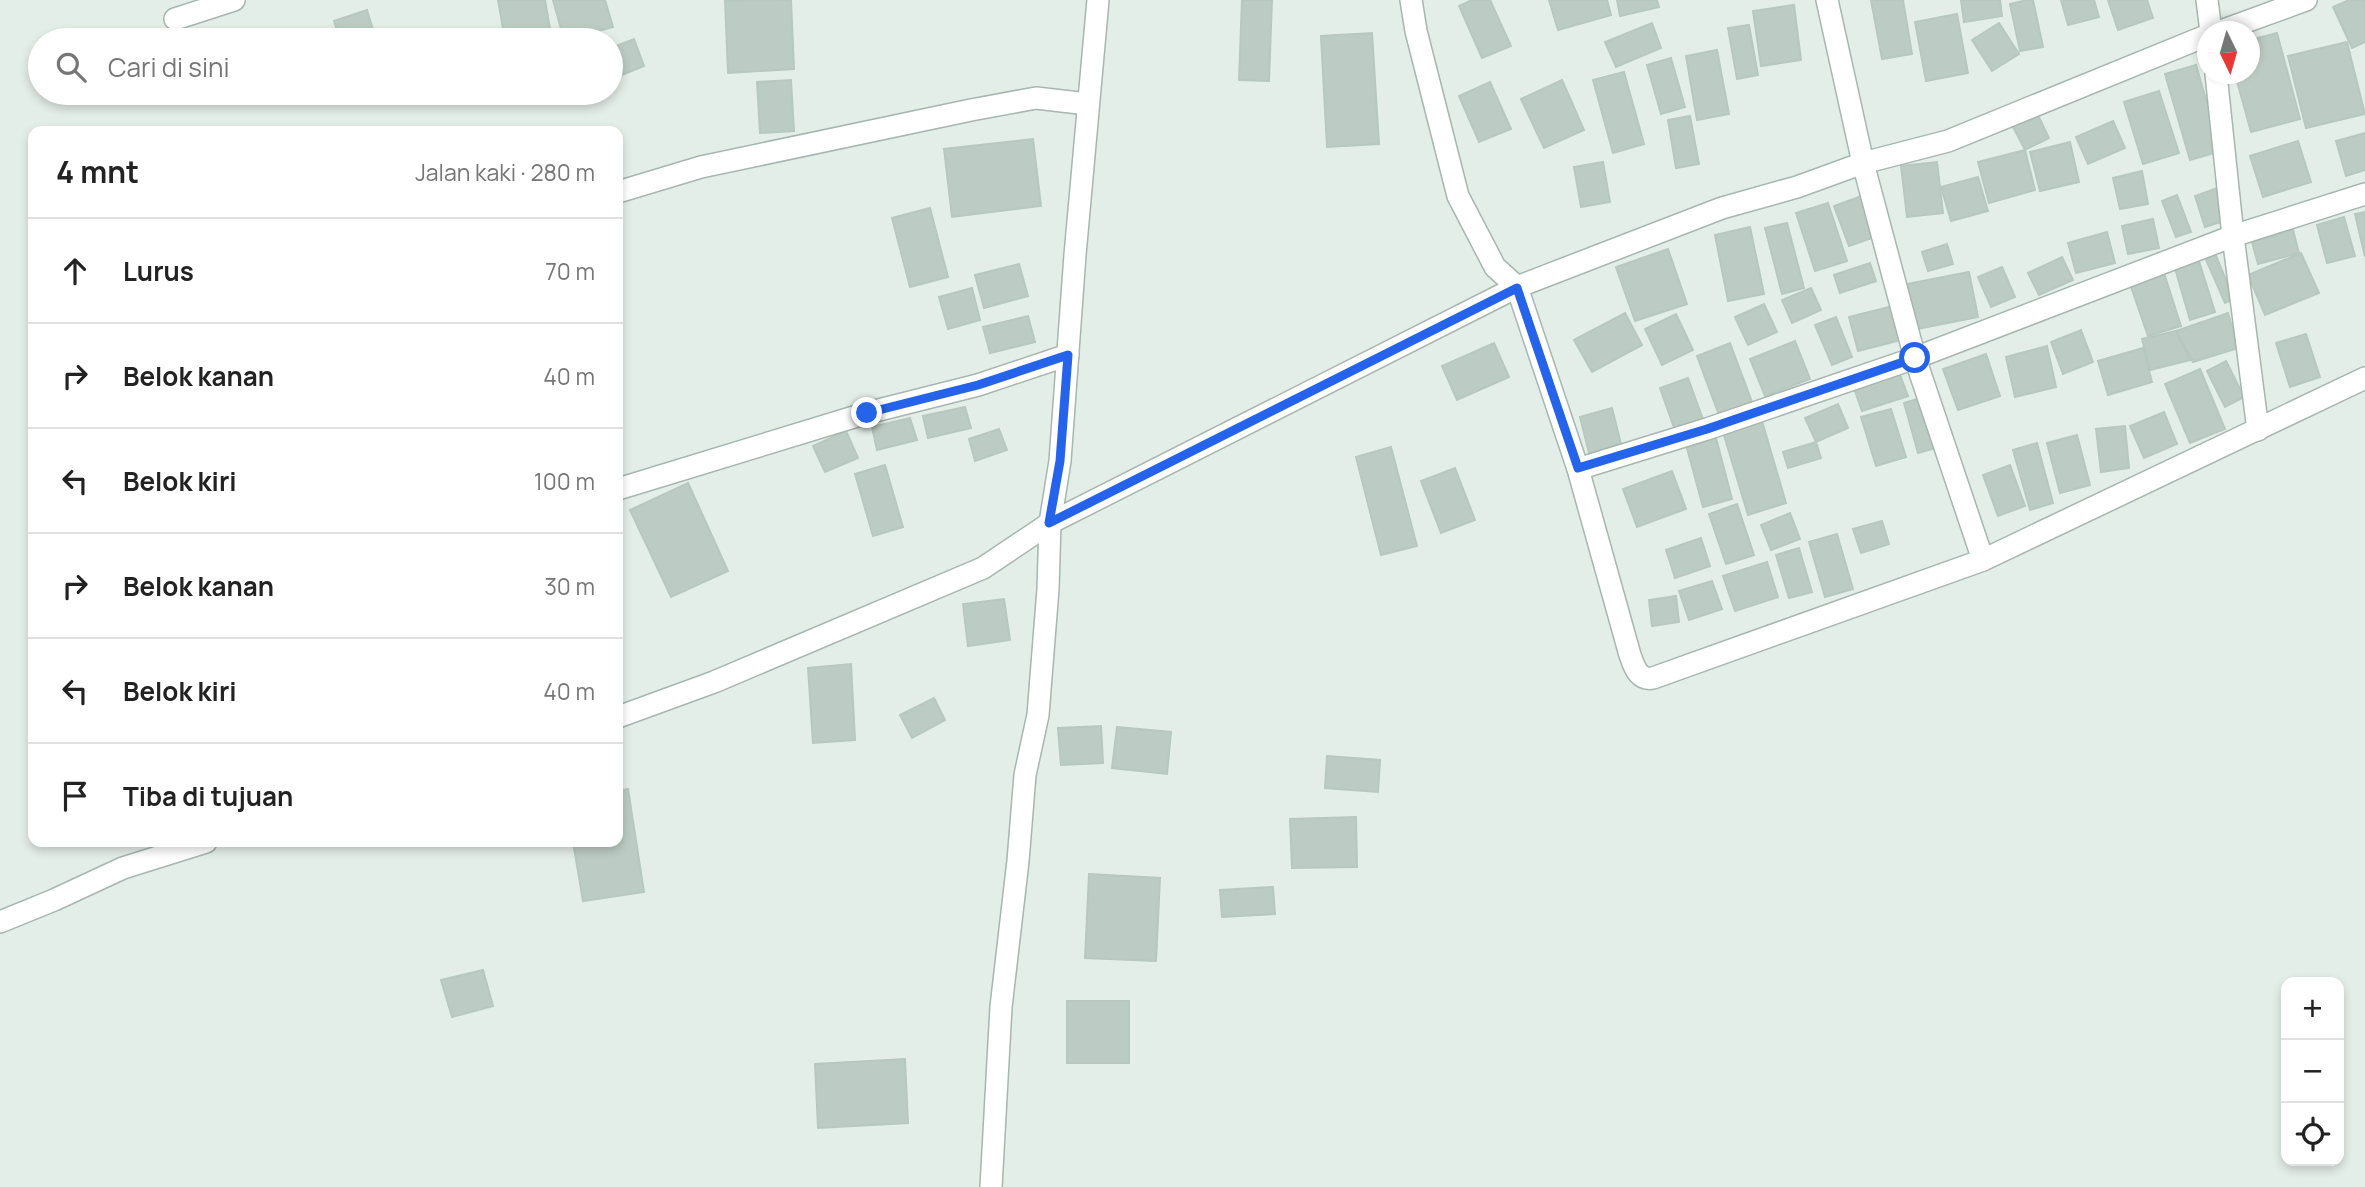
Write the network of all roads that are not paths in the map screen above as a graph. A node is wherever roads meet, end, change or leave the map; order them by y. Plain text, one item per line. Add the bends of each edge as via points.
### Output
1 (234, 0) edge
2 (1098, 0) edge
3 (1411, 0) edge
4 (1827, 0) edge
5 (2207, 0) edge
6 (2306, 0) edge
7 (175, 19) dead end
8 (2210, 21) edge
9 (2248, 21) edge
10 (2197, 39) edge
11 (2217, 84) edge
12 (1088, 104) junction
13 (1863, 163) junction
14 (623, 190) edge
15 (2365, 194) edge
16 (2233, 236) junction
17 (1517, 288) junction
18 (1068, 355) junction
19 (1915, 358) junction
20 (2365, 378) edge
21 (2258, 430) junction
22 (1578, 468) junction
23 (623, 487) edge
24 (1049, 523) junction
25 (1983, 560) junction
26 (623, 715) edge
27 (190, 847) edge
28 (0, 922) edge
29 (991, 1187) edge

1 - 7 street
2 - 12 street
3 - 17 street via 1458,196 1495,267
4 - 13 street
5 - 8 street
6 - 9 street
10 - 13 street via 1948,141
11 - 16 street
12 - 14 street via 1036,98 971,110 701,167
12 - 18 street
13 - 17 street via 1722,208
13 - 19 street
15 - 16 street
16 - 19 street
16 - 21 street
17 - 22 street
17 - 24 street
18 - 23 street
18 - 24 street via 1060,461
19 - 22 street
19 - 25 street
20 - 21 street
21 - 25 street
22 - 25 street via 1630,655 1636,670 1648,680
24 - 26 street via 983,568 714,682
24 - 29 street via 1038,715 1025,775 1002,1007
27 - 28 street via 123,868

